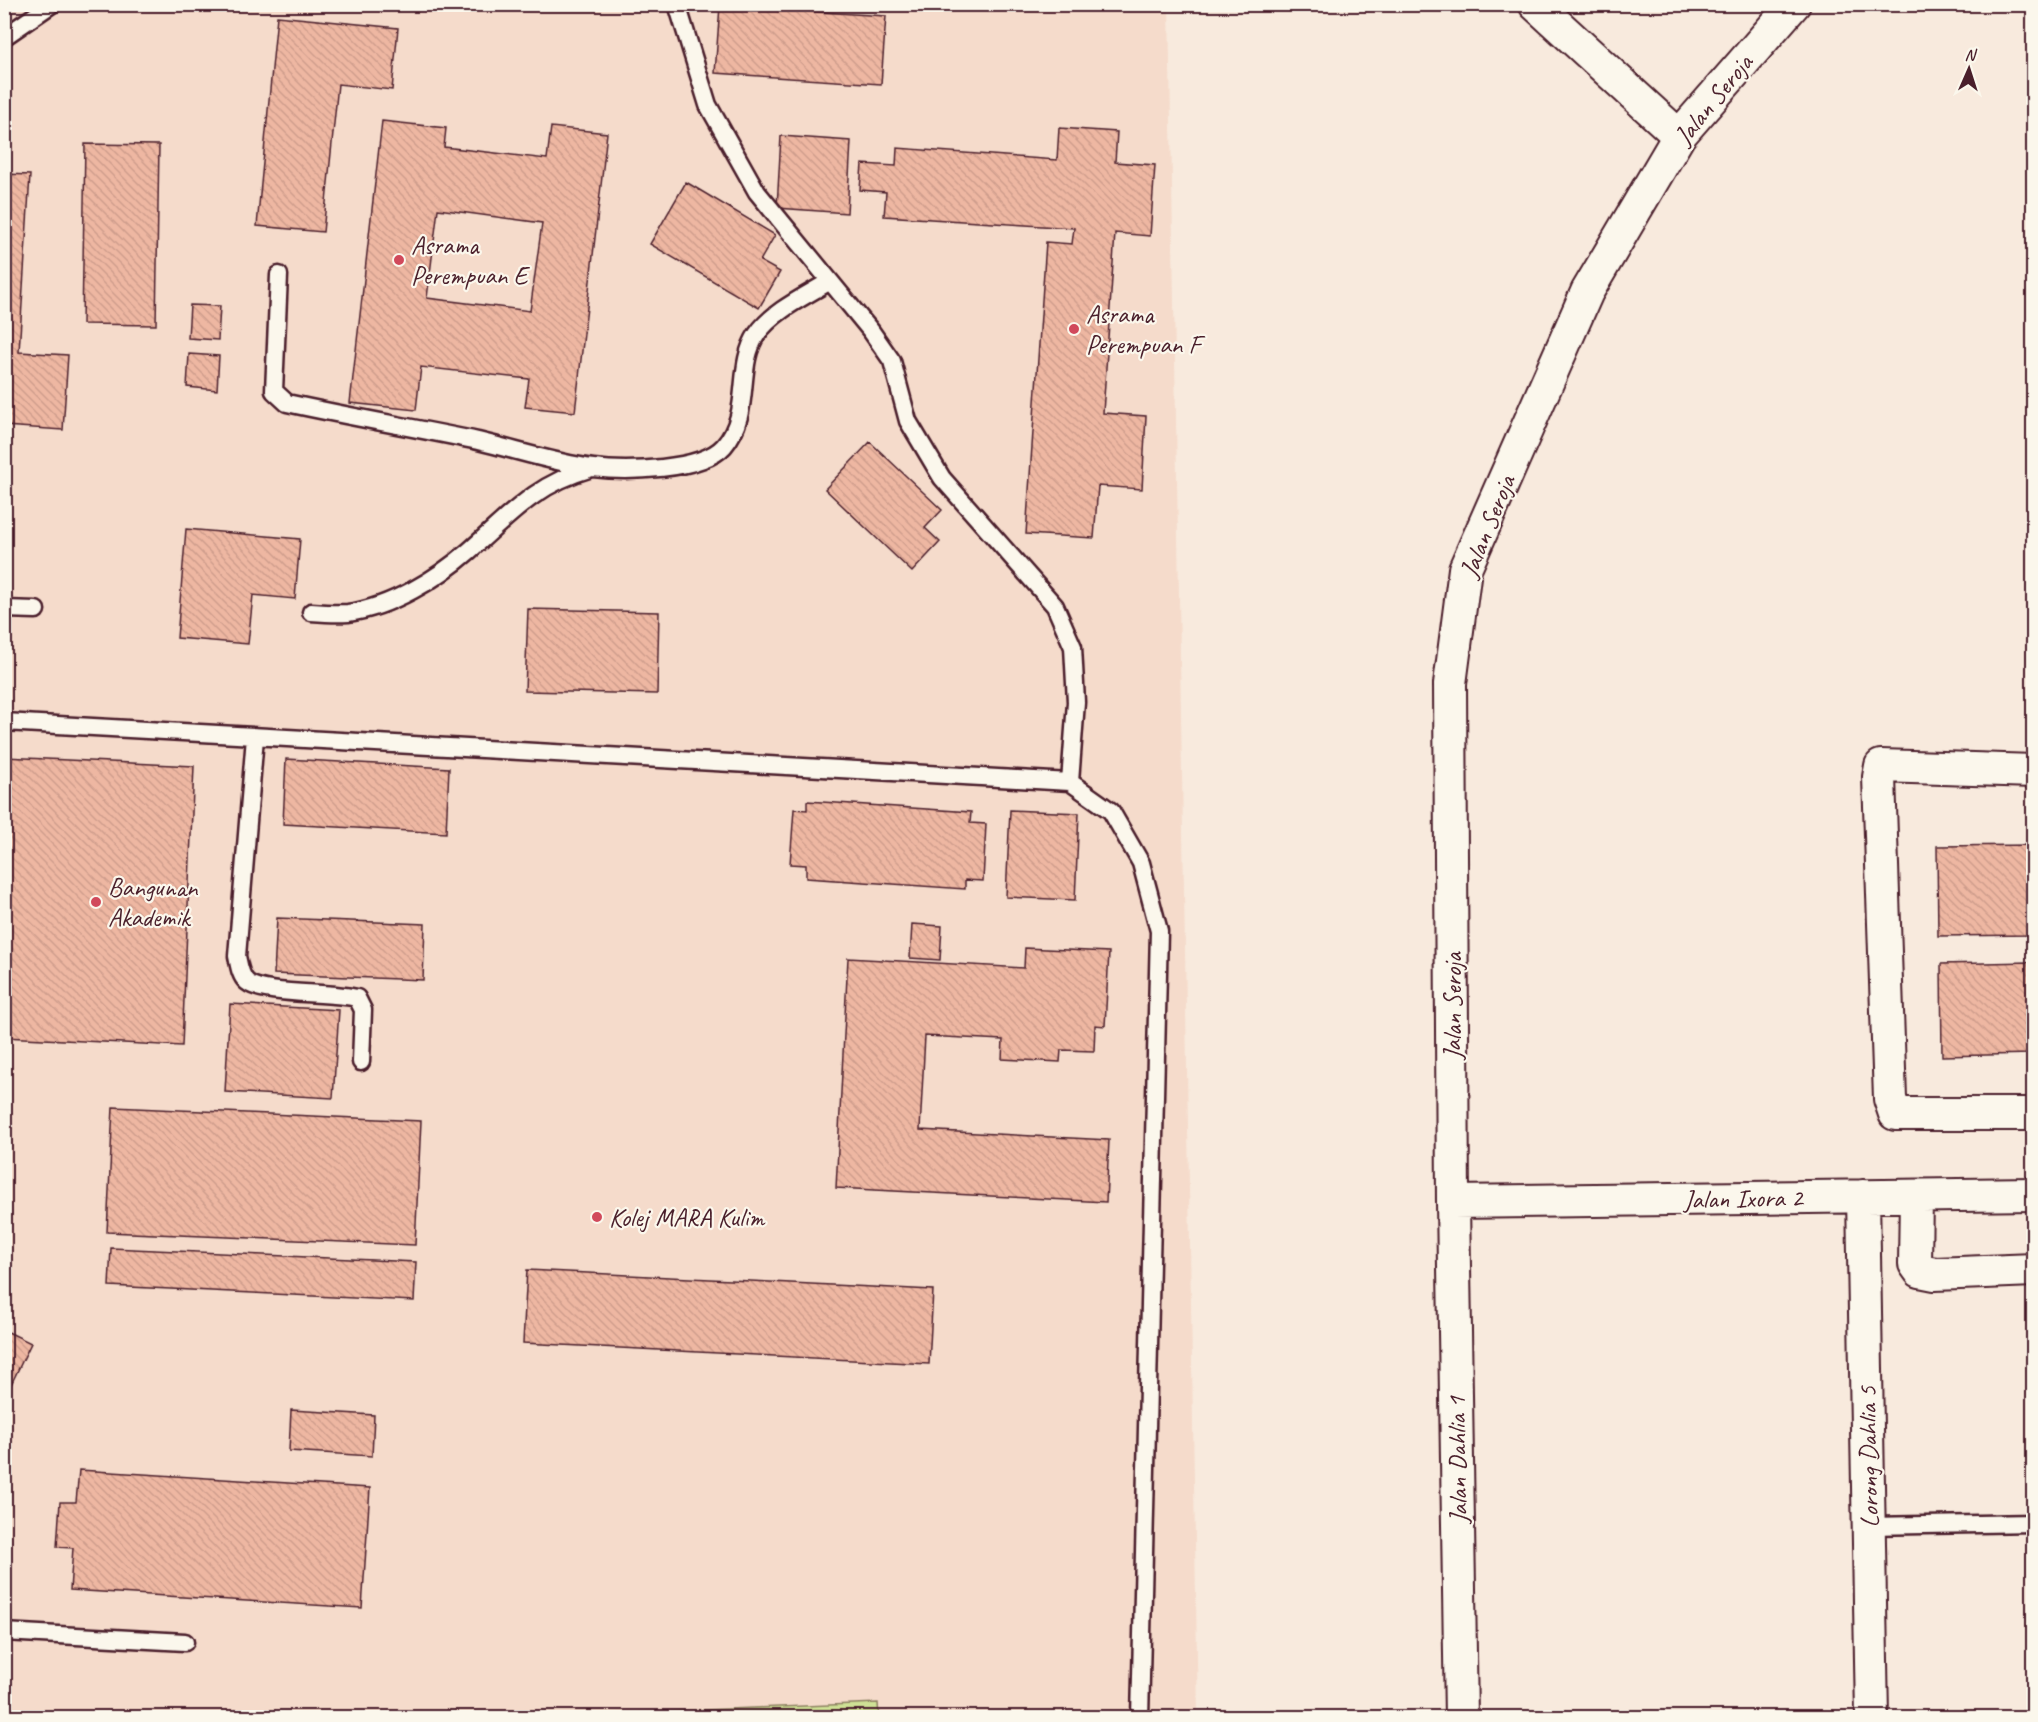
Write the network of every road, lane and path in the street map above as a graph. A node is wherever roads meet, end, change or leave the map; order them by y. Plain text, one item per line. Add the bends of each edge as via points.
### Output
1 (51, 4) edge
2 (677, 4) edge
3 (1535, 4) edge
4 (1794, 4) edge
5 (4, 37) edge
6 (1679, 136) junction
7 (279, 275) dead end
8 (830, 281) junction
9 (592, 468) junction
10 (4, 609) edge
11 (36, 610) dead end
12 (311, 612) dead end
13 (4, 722) edge
14 (255, 736) junction
15 (2034, 771) edge
16 (1070, 782) junction
17 (361, 1062) dead end
18 (2034, 1114) edge
19 (2034, 1194) edge
20 (1863, 1196) junction
21 (1916, 1196) junction
22 (1453, 1202) junction
23 (2034, 1270) edge
24 (2034, 1523) edge
25 (1869, 1526) junction
26 (4, 1632) edge
27 (184, 1642) dead end
28 (1140, 1718) edge
29 (1461, 1718) edge
30 (1872, 1718) edge

1 - 5 lane
2 - 8 lane via 708,105 757,192
3 - 6 street
4 - 6 street, Jalan Seroja
6 - 22 street, Jalan Seroja via 1587,292 1465,568 1450,684
7 - 9 lane via 274,391 287,403
8 - 9 lane via 778,314 757,335 746,361 744,401 737,424 723,447 699,460 669,467
8 - 16 lane via 892,361 908,421 942,478 1055,606 1073,647 1076,702
9 - 12 lane via 561,477 540,490 467,553 422,584 360,611
10 - 11 lane
13 - 14 lane
14 - 16 lane
14 - 17 lane via 237,956 240,971 247,982 264,988 357,998 363,1010
15 - 18 street via 1881,766 1879,777 1890,1099 1894,1114
16 - 28 lane via 1111,811 1141,863 1159,931
19 - 21 street, Jalan Ixora 2
20 - 21 street, Jalan Ixora 2
20 - 22 street, Jalan Ixora 2
20 - 25 street, Lorong Dahlia 5
21 - 23 street via 1915,1264 1920,1271 1935,1274
22 - 29 street, Jalan Dahlia 1
24 - 25 lane
25 - 30 street, Lorong Dahlia 5
26 - 27 lane

